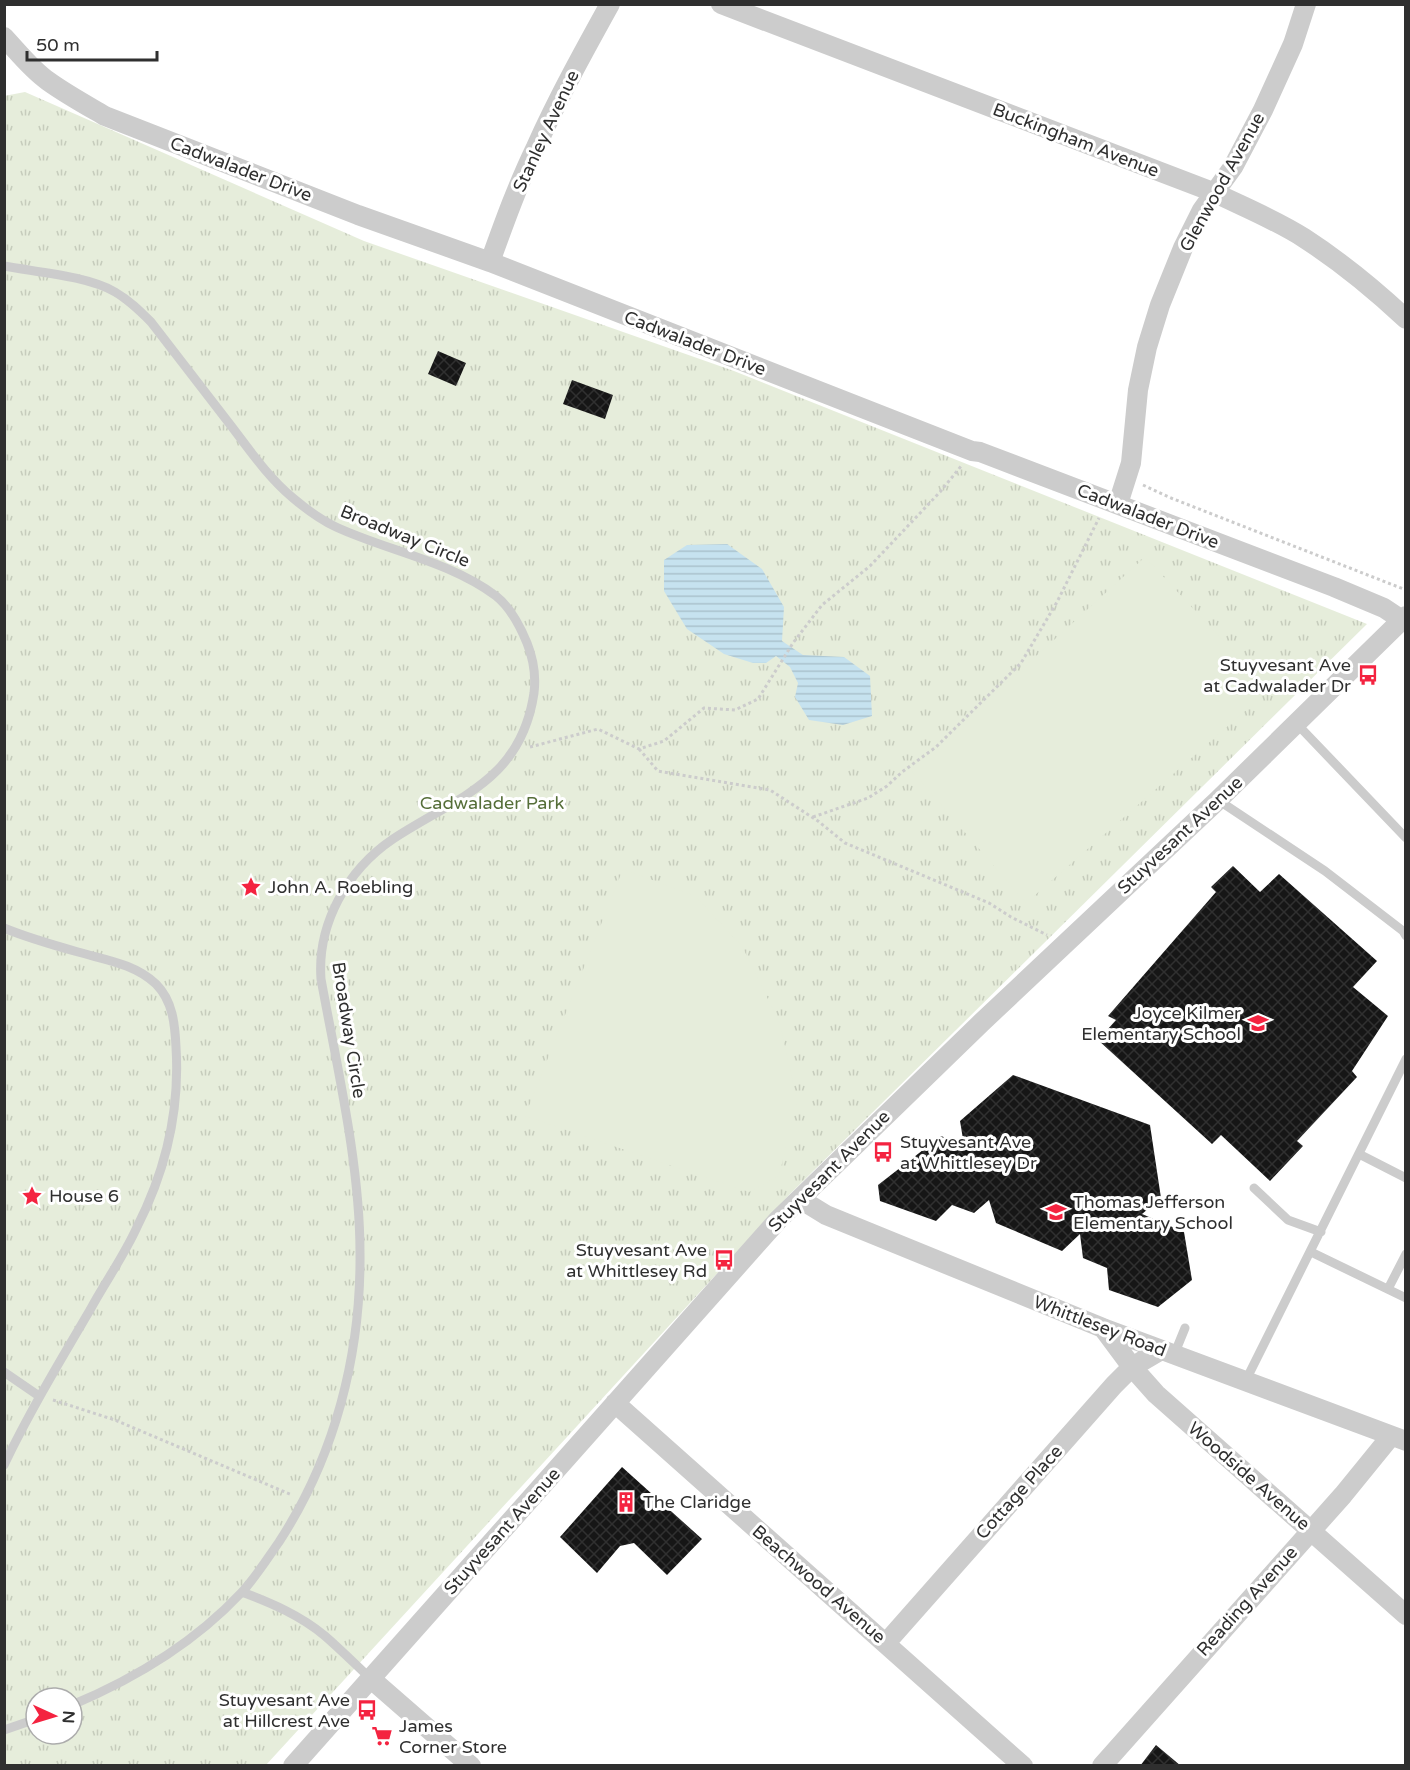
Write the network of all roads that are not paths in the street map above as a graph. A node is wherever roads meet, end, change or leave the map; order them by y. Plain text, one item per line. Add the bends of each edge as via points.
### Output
1 (610, 4) edge
2 (722, 4) edge
3 (1306, 4) edge
4 (4, 37) edge
5 (1214, 192) junction
6 (490, 262) junction
7 (4, 266) edge
8 (1406, 319) edge
9 (1113, 502) junction
10 (1404, 618) edge
11 (1296, 723) junction
12 (1218, 801) junction
13 (1406, 838) edge
14 (4, 928) edge
15 (1406, 936) edge
16 (1406, 1059) edge
17 (1359, 1154) junction
18 (1406, 1178) edge
19 (1254, 1188) dead end
20 (800, 1199) junction
21 (1321, 1232) junction
22 (1311, 1252) junction
23 (1406, 1254) edge
24 (1388, 1289) junction
25 (1406, 1298) edge
26 (1103, 1328) junction
27 (1185, 1328) dead end
28 (1168, 1352) junction
29 (1132, 1367) junction
30 (4, 1372) edge
31 (1245, 1382) junction
32 (39, 1396) junction
33 (615, 1403) junction
34 (1398, 1439) edge
35 (4, 1465) edge
36 (1310, 1530) junction
37 (242, 1592) junction
38 (1406, 1615) edge
39 (886, 1643) junction
40 (370, 1678) junction
41 (84, 1699) edge
42 (24, 1723) edge
43 (4, 1730) edge
44 (293, 1766) edge
45 (471, 1766) edge
46 (1023, 1766) edge
47 (1102, 1766) edge

1 - 6 street, Stanley Avenue via 536,146
2 - 5 street, Buckingham Avenue
3 - 5 street, Glenwood Avenue via 1263,110 1233,167
4 - 6 street, Cadwalader Drive via 47,80 105,116
5 - 8 street, Buckingham Avenue via 1303,237
5 - 9 street, Glenwood Avenue via 1183,248 1160,305 1138,390 1131,463
6 - 9 street, Cadwalader Drive via 972,451
7 - 37 lane, Broadway Circle via 90,282 127,300 151,322 267,473 292,497 335,526 460,574 497,597 510,610 522,632 534,673 527,724 510,755 479,787 392,840 370,859 338,899 322,941 321,979 358,1204 360,1263 354,1345 339,1412 304,1500 262,1568
9 - 10 street, Cadwalader Drive
10 - 11 street, Stuyvesant Avenue
11 - 12 street, Stuyvesant Avenue
11 - 13 lane
12 - 15 lane via 1325,871
12 - 20 street, Stuyvesant Avenue
14 - 32 lane via 130,966 144,974 164,994 175,1027 174,1107 167,1149 154,1190 137,1228
16 - 17 lane
17 - 18 lane
17 - 21 lane
19 - 21 lane via 1288,1220
20 - 26 street, Whittlesey Road via 826,1215
20 - 33 street, Stuyvesant Avenue
21 - 22 lane
22 - 24 lane
22 - 31 lane
23 - 24 lane
24 - 25 lane
26 - 28 street, Whittlesey Road
26 - 29 street, Woodside Avenue
27 - 28 lane
28 - 29 street, Cottage Place
28 - 31 street, Whittlesey Road
29 - 36 street, Woodside Avenue via 1156,1394
29 - 39 street, Cottage Place
30 - 32 lane
31 - 34 street, Whittlesey Road
32 - 35 lane
33 - 39 street, Beachwood Avenue
33 - 40 street, Stuyvesant Avenue
34 - 36 street, Reading Avenue
36 - 38 street, Woodside Avenue
36 - 47 street, Reading Avenue
37 - 40 lane via 303,1620
37 - 41 lane, Broadway Circle via 177,1648
39 - 46 street, Beachwood Avenue
40 - 44 street, Stuyvesant Avenue
40 - 45 street
42 - 43 lane

